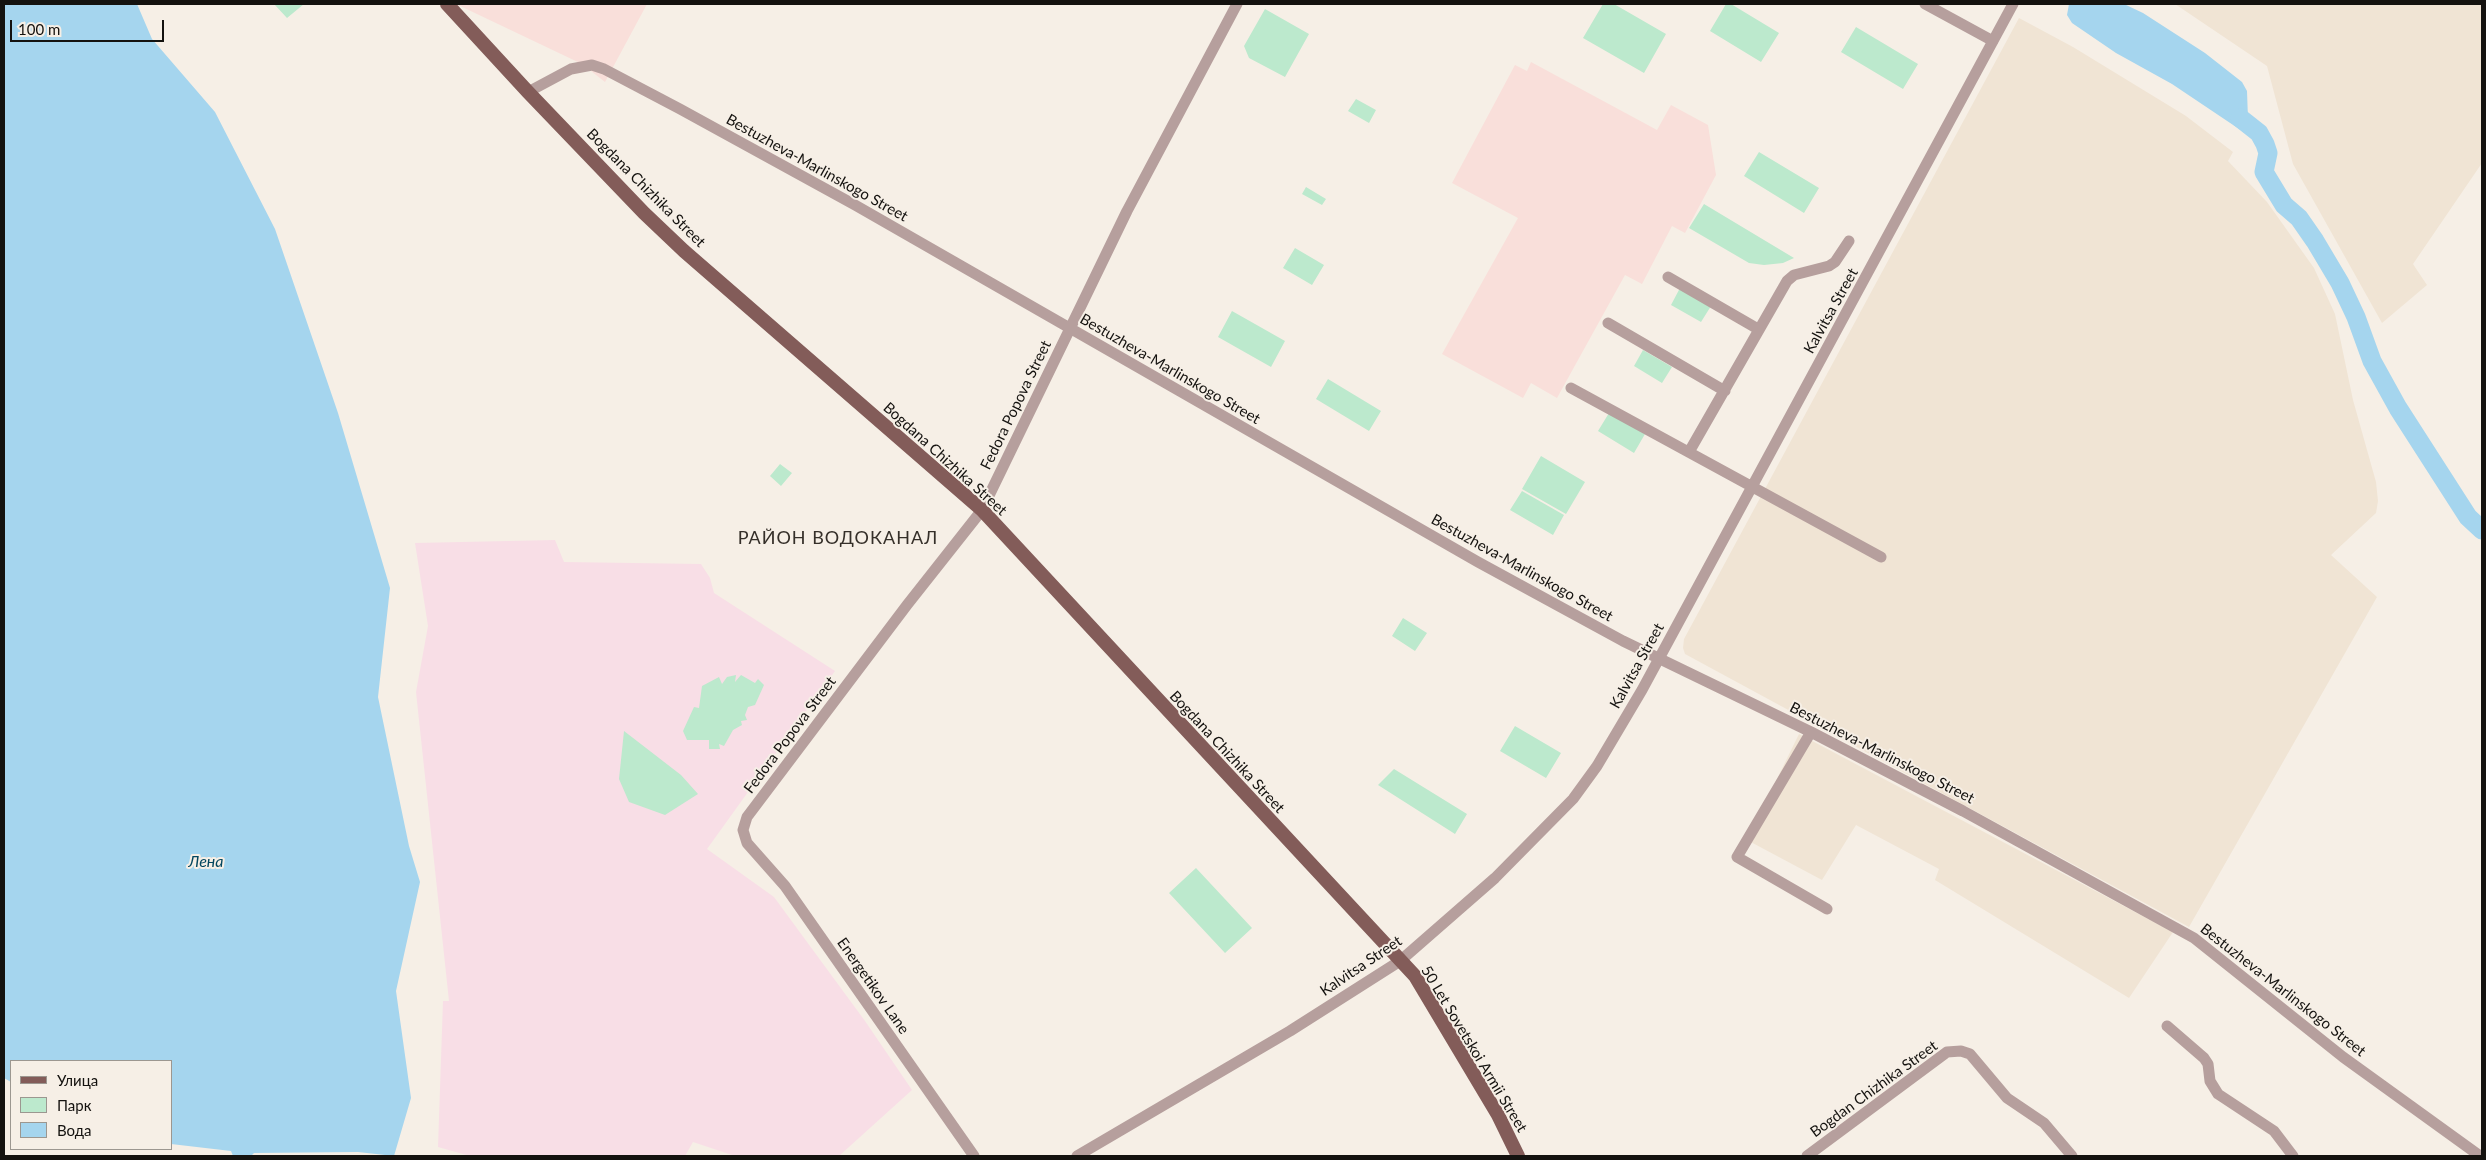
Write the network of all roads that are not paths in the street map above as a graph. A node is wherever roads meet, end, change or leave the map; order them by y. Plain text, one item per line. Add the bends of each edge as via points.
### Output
1 (1237, 4) edge
2 (1925, 4) edge
3 (2013, 4) edge
4 (451, 5) edge
5 (1993, 41) junction
6 (528, 92) junction
7 (1849, 240) dead end
8 (1668, 277) dead end
9 (1608, 323) dead end
10 (1070, 328) junction
11 (1758, 329) junction
12 (1572, 388) dead end
13 (1725, 391) junction
14 (1689, 452) junction
15 (1753, 487) junction
16 (982, 510) junction
17 (1881, 557) dead end
18 (1659, 658) junction
19 (1811, 732) junction
20 (743, 837) joint
21 (1827, 909) dead end
22 (1400, 961) junction
23 (2167, 1026) dead end
24 (974, 1156) edge
25 (1077, 1156) edge
26 (1518, 1156) edge
27 (1808, 1156) edge
28 (2072, 1156) edge
29 (2293, 1156) edge
30 (2480, 1156) edge

1 - 10 street, Fedora Popova Street via 1140,185
2 - 5 street
3 - 5 street, Kalvitsa Street
4 - 6 main road, Bogdana Chizhika Street
5 - 15 street, Kalvitsa Street
6 - 10 street, Bestuzheva-Marlinskogo Street via 571,69 592,65 604,69 855,205
6 - 16 main road, Bogdana Chizhika Street via 684,251
7 - 11 street via 1829,266 1794,275 1787,280
8 - 11 street
9 - 13 street
10 - 16 street, Fedora Popova Street
10 - 18 street, Bestuzheva-Marlinskogo Street via 1478,562
11 - 13 street
12 - 14 street
13 - 14 street
14 - 15 street
15 - 17 street
15 - 18 street, Kalvitsa Street
16 - 20 street, Fedora Popova Street via 747,817
16 - 22 main road, Bogdana Chizhika Street
18 - 19 street, Bestuzheva-Marlinskogo Street
18 - 22 street, Kalvitsa Street via 1598,766 1573,799 1496,878
19 - 21 street via 1737,857
19 - 30 street, Bestuzheva-Marlinskogo Street via 2194,938 2342,1057
20 - 24 street, Energetikov Lane via 785,886
22 - 25 street, Kalvitsa Street via 1290,1031
22 - 26 main road, 50 Let Sovetskoi Armii Street via 1415,976 1498,1115
23 - 29 street via 2204,1058 2210,1081 2218,1094 2274,1132
27 - 28 street, Bogdan Chizhika Street via 1947,1052 1961,1050 1970,1054 2007,1098 2044,1123

